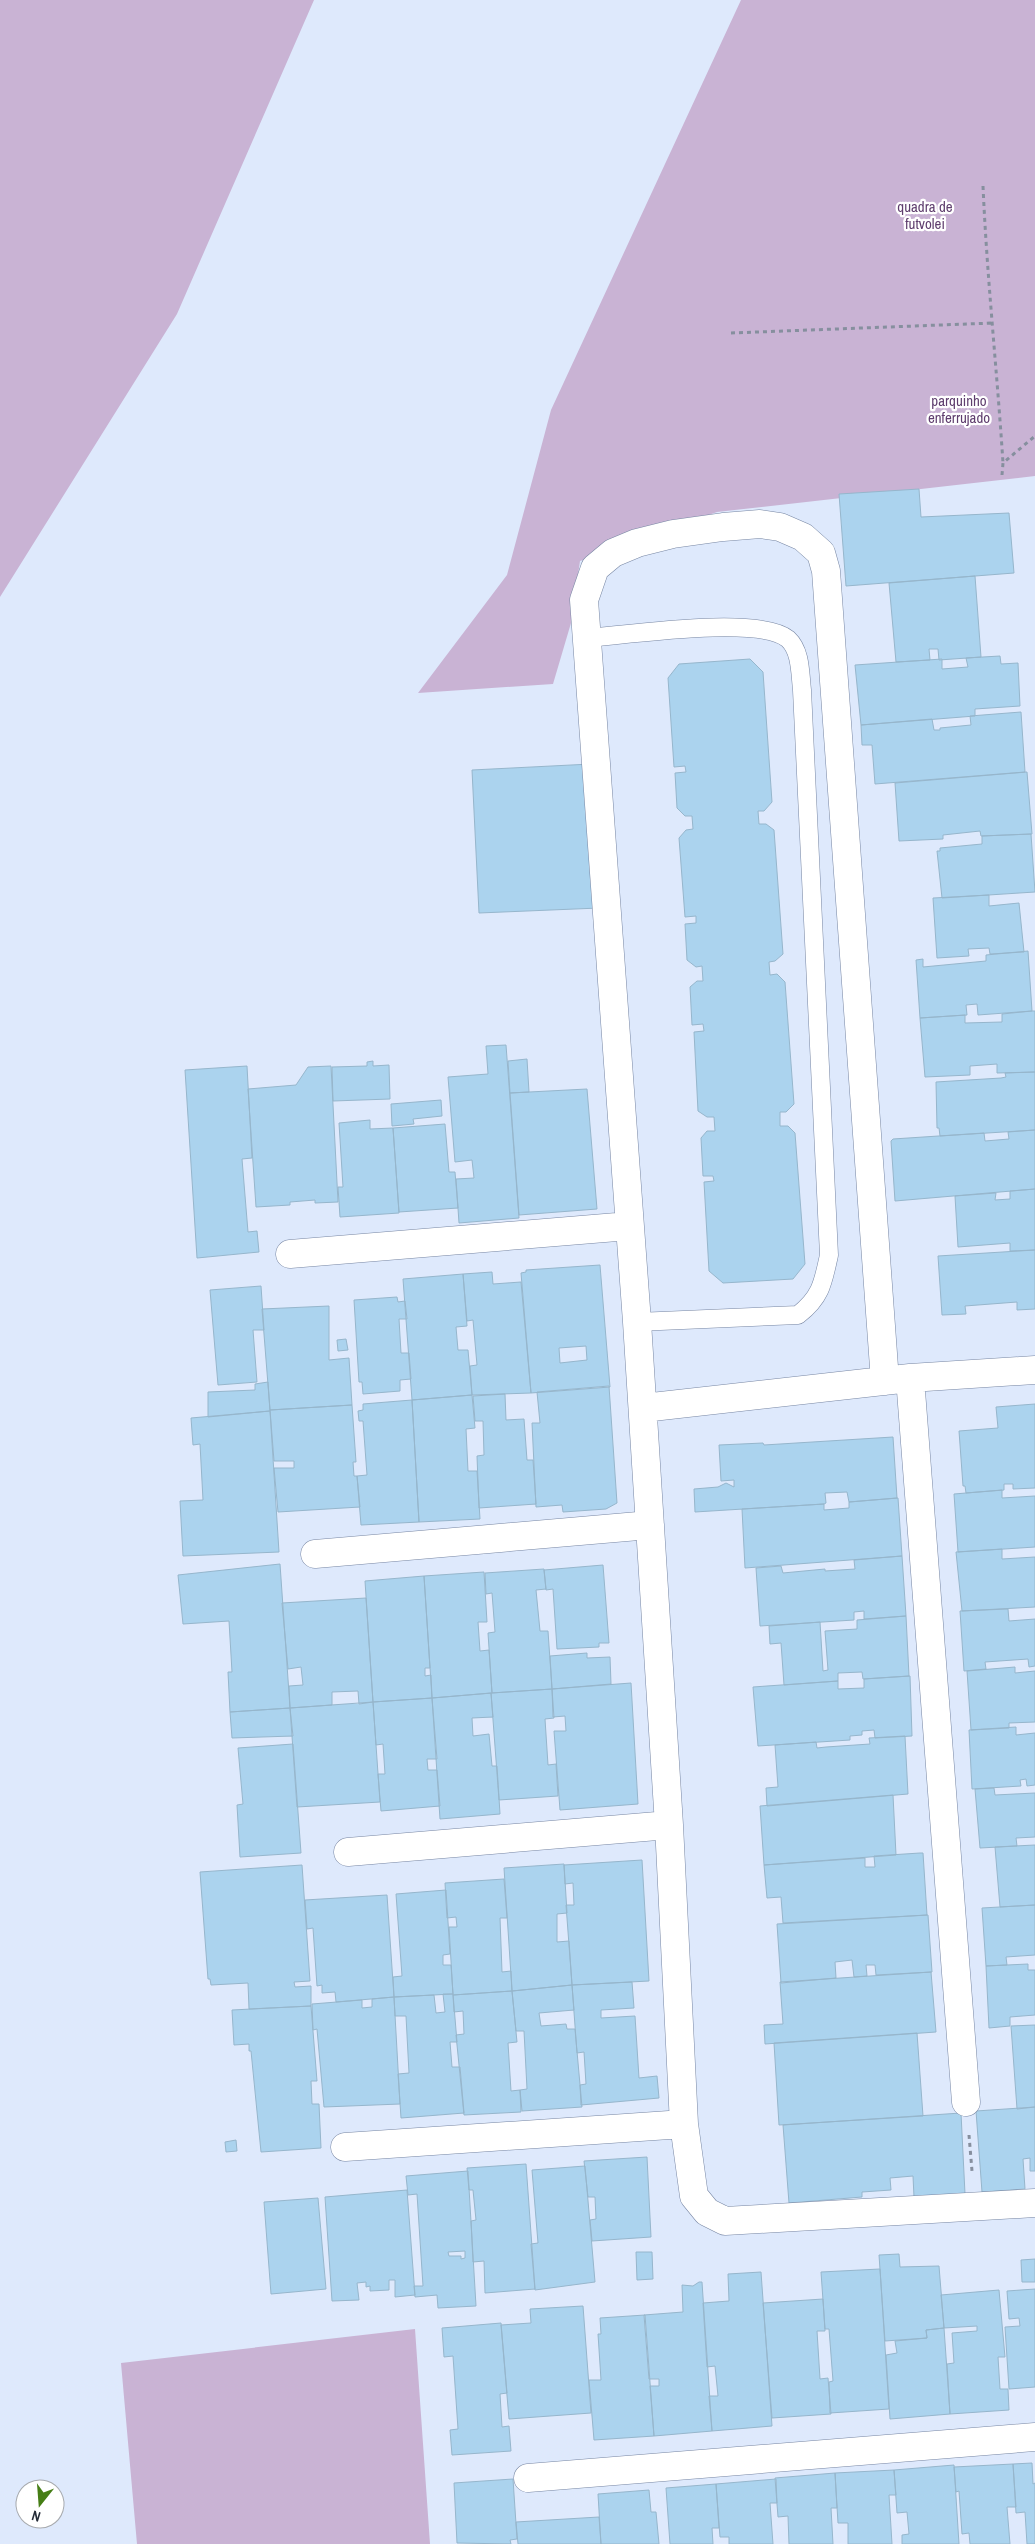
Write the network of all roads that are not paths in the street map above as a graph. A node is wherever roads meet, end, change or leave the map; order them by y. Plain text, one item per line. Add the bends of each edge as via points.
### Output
1 (587, 638) junction
2 (629, 1226) junction
3 (290, 1254) dead end
4 (638, 1322) junction
5 (1035, 1370) edge
6 (897, 1380) junction
7 (643, 1408) junction
8 (650, 1525) junction
9 (315, 1554) dead end
10 (669, 1824) junction
11 (348, 1852) dead end
12 (966, 2102) road end
13 (684, 2124) junction
14 (344, 2147) dead end
15 (1035, 2203) edge
16 (1035, 2437) edge
17 (528, 2478) dead end

1 - 2 street
1 - 4 lane via 726,626 774,632 788,639 797,652 802,690 828,1255 823,1281 813,1303 798,1315
1 - 6 street via 584,600 595,568 613,553 637,543 673,534 760,524 780,527 803,537 821,553 828,585
2 - 3 street
2 - 4 street
4 - 7 street
5 - 6 street
6 - 7 street
6 - 12 street
7 - 8 street
8 - 9 street
8 - 10 street
10 - 11 street
10 - 13 street
13 - 14 street
13 - 15 street via 694,2196 707,2212 725,2221
16 - 17 street

